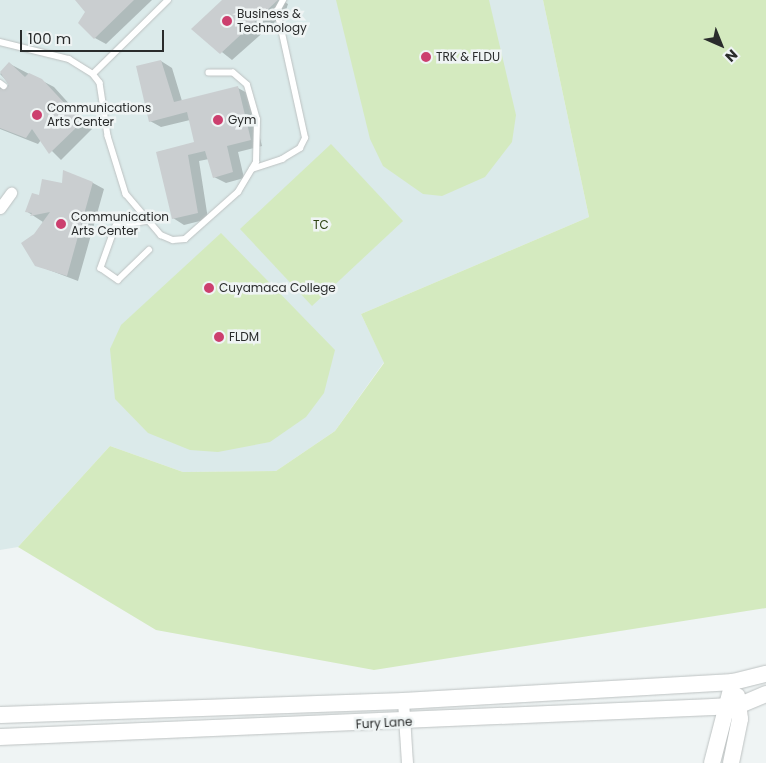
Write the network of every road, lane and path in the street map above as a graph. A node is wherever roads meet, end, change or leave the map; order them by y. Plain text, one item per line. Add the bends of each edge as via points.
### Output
1 (168, 0) edge
2 (283, 0) edge
3 (0, 42) edge
4 (209, 73) dead end
5 (93, 74) junction
6 (252, 169) junction
7 (11, 192) dead end
8 (0, 208) edge
9 (149, 221) junction
10 (149, 250) dead end
11 (766, 674) edge
12 (733, 682) junction
13 (766, 694) edge
14 (403, 701) junction
15 (733, 706) junction
16 (0, 715) edge
17 (404, 723) junction
18 (0, 737) edge
19 (407, 763) edge
20 (712, 763) edge
21 (731, 763) edge

1 - 5 lane
2 - 6 lane via 277,11 306,138 300,148 282,159
3 - 5 lane via 69,59
4 - 6 lane via 233,73 247,84 258,140
5 - 9 lane via 100,83 118,174 126,194
6 - 9 lane via 238,192 185,239 161,235
7 - 8 street
9 - 10 lane via 116,226 101,268 118,280
11 - 12 main road, Fury Lane
12 - 14 main road, Fury Lane
12 - 15 main road
13 - 15 main road, Fury Lane
14 - 16 main road, Fury Lane
14 - 17 street
15 - 17 main road, Fury Lane
15 - 20 main road
15 - 21 main road
17 - 18 main road, Fury Lane
17 - 19 street

